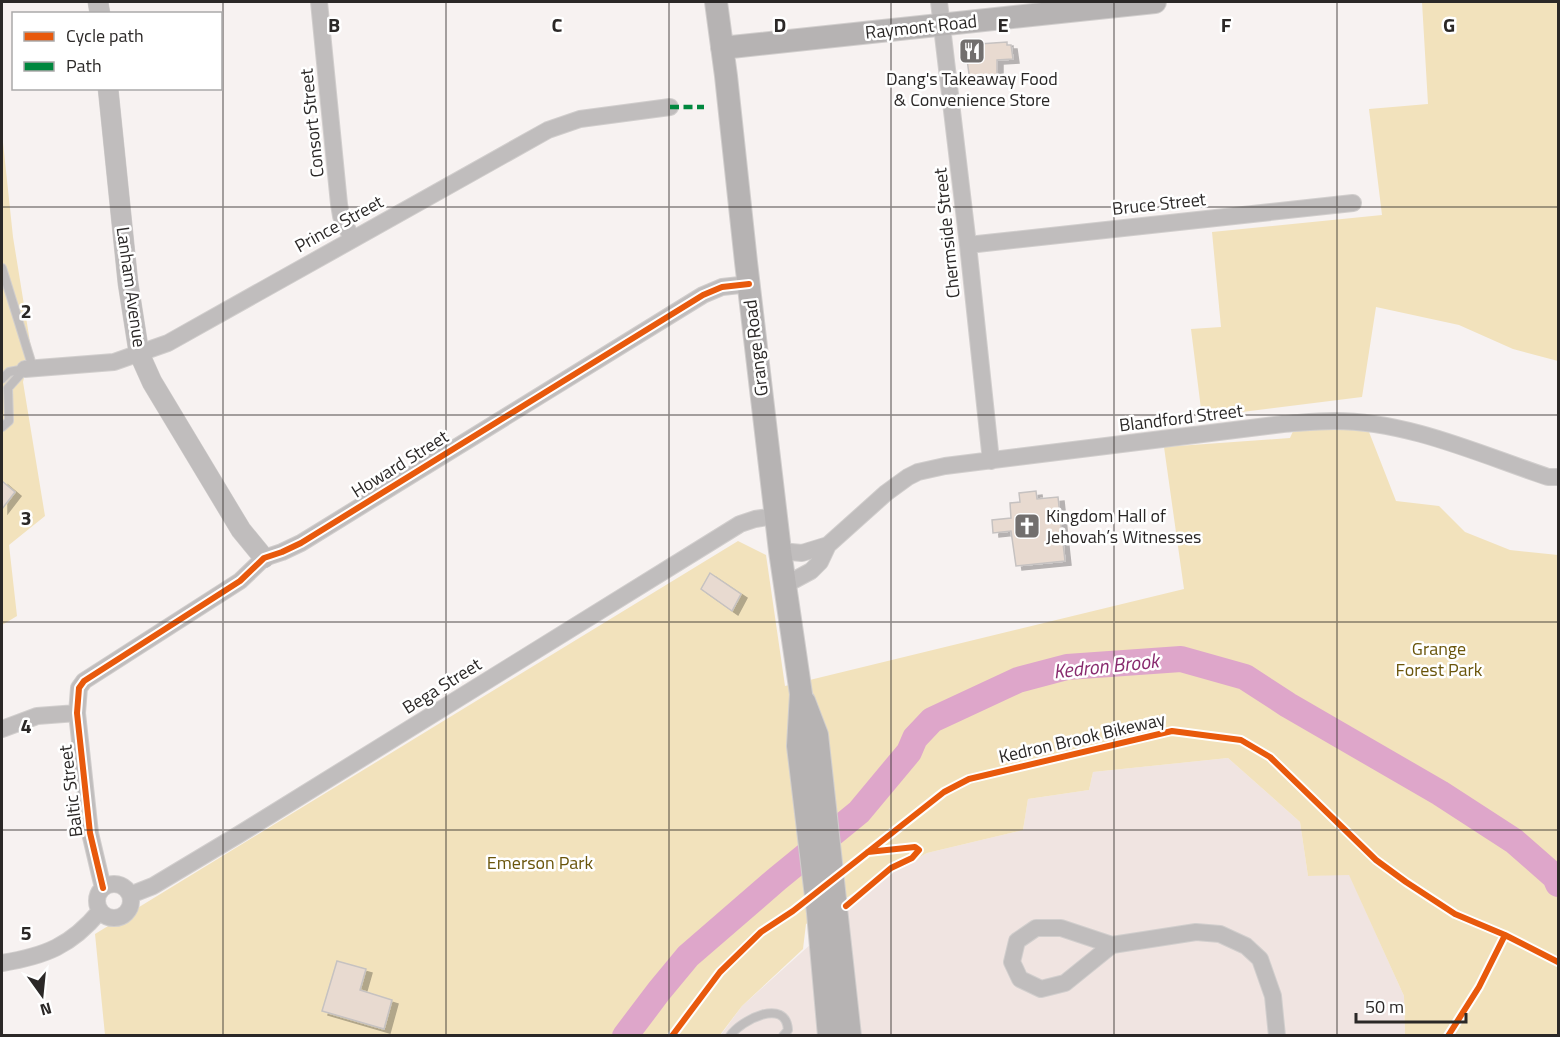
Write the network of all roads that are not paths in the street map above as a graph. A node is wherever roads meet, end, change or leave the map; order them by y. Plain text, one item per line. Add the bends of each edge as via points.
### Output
1 (320, 2) edge
2 (716, 2) edge
3 (939, 2) edge
4 (1155, 2) edge
5 (942, 25) junction
6 (722, 48) junction
7 (108, 90) edge
8 (670, 107) dead end
9 (1353, 203) dead end
10 (352, 239) junction
11 (968, 245) junction
12 (2, 268) edge
13 (749, 284) junction
14 (139, 352) junction
15 (29, 369) junction
16 (2, 378) edge
17 (2, 427) edge
18 (991, 461) junction
19 (1558, 477) edge
20 (776, 516) junction
21 (828, 545) junction
22 (780, 551) junction
23 (264, 558) junction
24 (785, 585) junction
25 (79, 688) joint
26 (801, 694) junction
27 (77, 713) junction
28 (2, 729) edge
29 (103, 888) junction
30 (130, 895) junction
31 (827, 908) junction
32 (100, 911) junction
33 (1112, 945) junction
34 (2, 963) edge
35 (730, 1035) edge
36 (783, 1035) edge
37 (829, 1035) edge
38 (850, 1035) edge
39 (1277, 1035) edge

1 - 10 street, Consort Street via 339,204
2 - 6 main road, Grange Road
3 - 5 street, Chermside Street
4 - 5 main road, Raymont Road
5 - 6 main road, Raymont Road
5 - 11 street, Chermside Street
6 - 13 main road, Grange Road
7 - 14 street, Lanham Avenue
8 - 10 street, Prince Street via 561,124
9 - 11 street, Bruce Street
10 - 14 street, Prince Street via 177,338
11 - 18 street, Chermside Street
12 - 15 lane
13 - 20 main road, Grange Road
13 - 23 street, Howard Street via 722,287 703,295 301,543
14 - 15 street, Prince Street via 114,362
14 - 23 street, Lanham Avenue via 152,382 241,530
15 - 16 lane via 9,372
15 - 17 lane via 8,388 9,421
18 - 19 street, Blandford Street via 1334,421 1419,433 1548,477
18 - 21 street, Blandford Street via 931,469 908,477
20 - 22 main road, Grange Road
20 - 30 street, Bega Street via 740,524 229,840 153,886
21 - 22 street, Blandford Street via 807,552
21 - 24 street, Blandford Street via 812,571
22 - 24 main road, Grange Road
23 - 25 street, Howard Street via 240,581 108,664
24 - 26 main road, Grange Road
25 - 27 street, Baltic Street
26 - 31 main road, Grange Road via 798,746 802,780
26 - 31 main road, Grange Road via 817,735
27 - 28 street via 37,716
27 - 29 street, Baltic Street via 90,833
29 - 30 street via 118,885
29 - 32 street via 98,895
30 - 32 street via 130,909 125,914 112,919
31 - 37 main road
31 - 38 main road
32 - 34 street via 75,937 55,950
33 - 33 street via 1065,983 1041,989 1020,979 1012,963 1017,941 1036,928 1061,928
33 - 39 street via 1196,932 1220,934 1246,946 1260,959 1268,979
35 - 36 lane via 745,1021 776,1014 785,1020 788,1030

